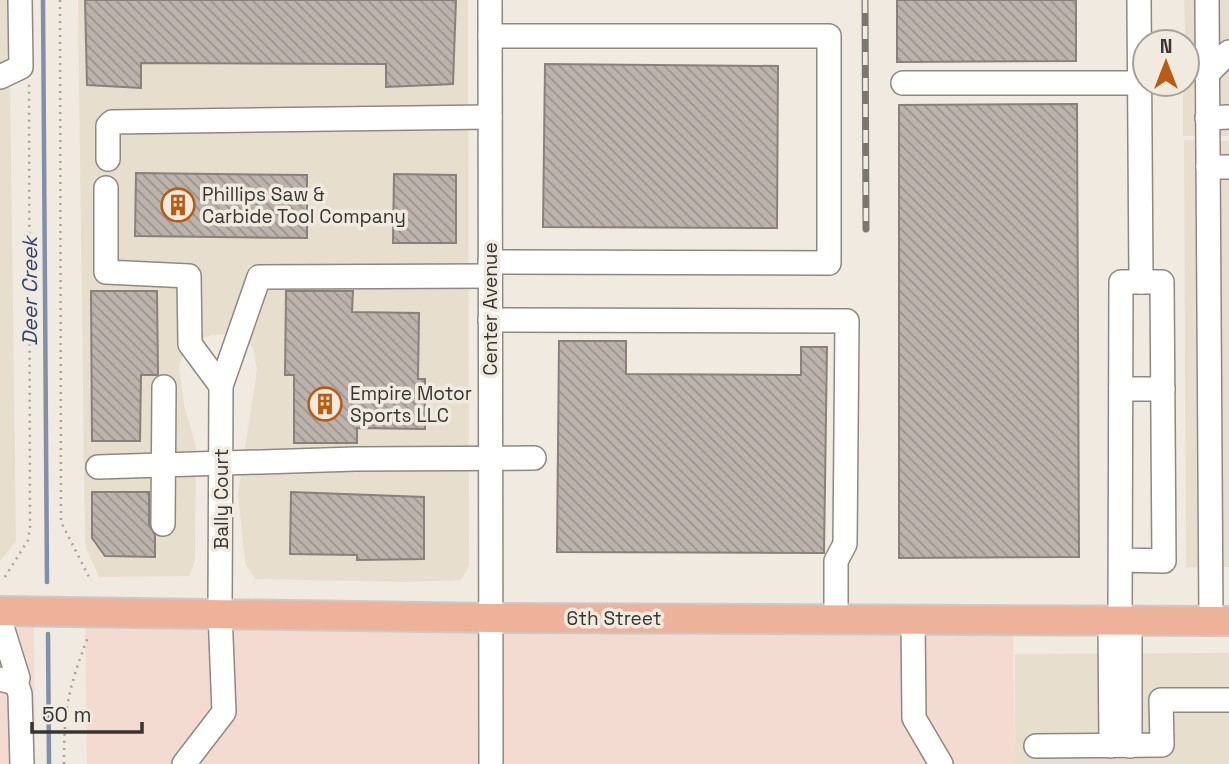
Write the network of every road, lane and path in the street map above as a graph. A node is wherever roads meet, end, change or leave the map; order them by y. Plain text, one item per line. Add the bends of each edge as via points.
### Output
1 (20, 0) edge
2 (60, 0) edge
3 (490, 0) edge
4 (1139, 0) edge
5 (1207, 0) edge
6 (1139, 28) edge
7 (490, 36) junction
8 (1229, 52) edge
9 (1208, 74) junction
10 (0, 78) edge
11 (29, 78) dead end
12 (903, 83) dead end
13 (1131, 83) edge
14 (1140, 98) edge
15 (490, 117) junction
16 (1218, 117) edge
17 (108, 159) dead end
18 (1218, 167) edge
19 (106, 188) dead end
20 (490, 269) junction
21 (1141, 282) junction
22 (490, 320) junction
23 (1219, 369) edge
24 (221, 386) junction
25 (164, 387) dead end
26 (1121, 388) junction
27 (1163, 389) junction
28 (1219, 423) edge
29 (490, 458) junction
30 (534, 458) dead end
31 (221, 465) junction
32 (164, 466) junction
33 (98, 467) dead end
34 (1220, 470) edge
35 (163, 524) dead end
36 (1220, 548) edge
37 (1122, 560) junction
38 (5, 577) dead end
39 (91, 582) dead end
40 (0, 611) edge
41 (220, 612) junction
42 (491, 618) junction
43 (836, 619) junction
44 (0, 620) edge
45 (913, 620) junction
46 (1120, 621) junction
47 (1220, 621) edge
48 (88, 637) dead end
49 (8, 680) edge
50 (1229, 700) edge
51 (1036, 746) dead end
52 (1121, 746) junction
53 (22, 764) edge
54 (64, 764) edge
55 (184, 764) edge
56 (491, 764) edge
57 (941, 764) edge

1 - 10 street via 20,67
2 - 39 path via 61,522
3 - 7 street, Center Avenue
4 - 6 street
5 - 9 street
7 - 15 street, Center Avenue
7 - 20 street via 829,36 829,263
8 - 9 street
9 - 16 street
11 - 38 path via 30,527 28,540
12 - 13 street
14 - 21 street
15 - 17 street via 112,122 108,126
15 - 20 street, Center Avenue
16 - 18 street
18 - 23 street
19 - 24 street via 106,272 189,276 190,344
20 - 22 street, Center Avenue
20 - 24 street, Bally Court via 259,277
21 - 26 street via 1121,282
21 - 27 street via 1162,282
22 - 29 street, Center Avenue
22 - 43 street via 847,321 845,544 836,561
23 - 28 street
24 - 31 street, Bally Court
25 - 32 street
26 - 27 street
26 - 37 street
27 - 37 street via 1164,561
28 - 34 street
29 - 30 street
29 - 31 street
29 - 42 street, Center Avenue
31 - 32 street
31 - 41 street, Bally Court
32 - 33 street
32 - 35 street
34 - 36 street
36 - 47 street
37 - 46 street
40 - 41 main road, 6th Street
41 - 42 main road, 6th Street
41 - 55 street, Bally Court via 223,712
42 - 43 main road, 6th Street
42 - 56 street, Center Avenue
43 - 45 main road, 6th Street
44 - 49 street via 17,671
45 - 46 main road, 6th Street
45 - 57 street via 914,718
46 - 47 main road, 6th Street
46 - 52 street
48 - 54 path via 64,709
49 - 53 street via 20,694
50 - 52 street via 1161,700 1162,745
51 - 52 street

